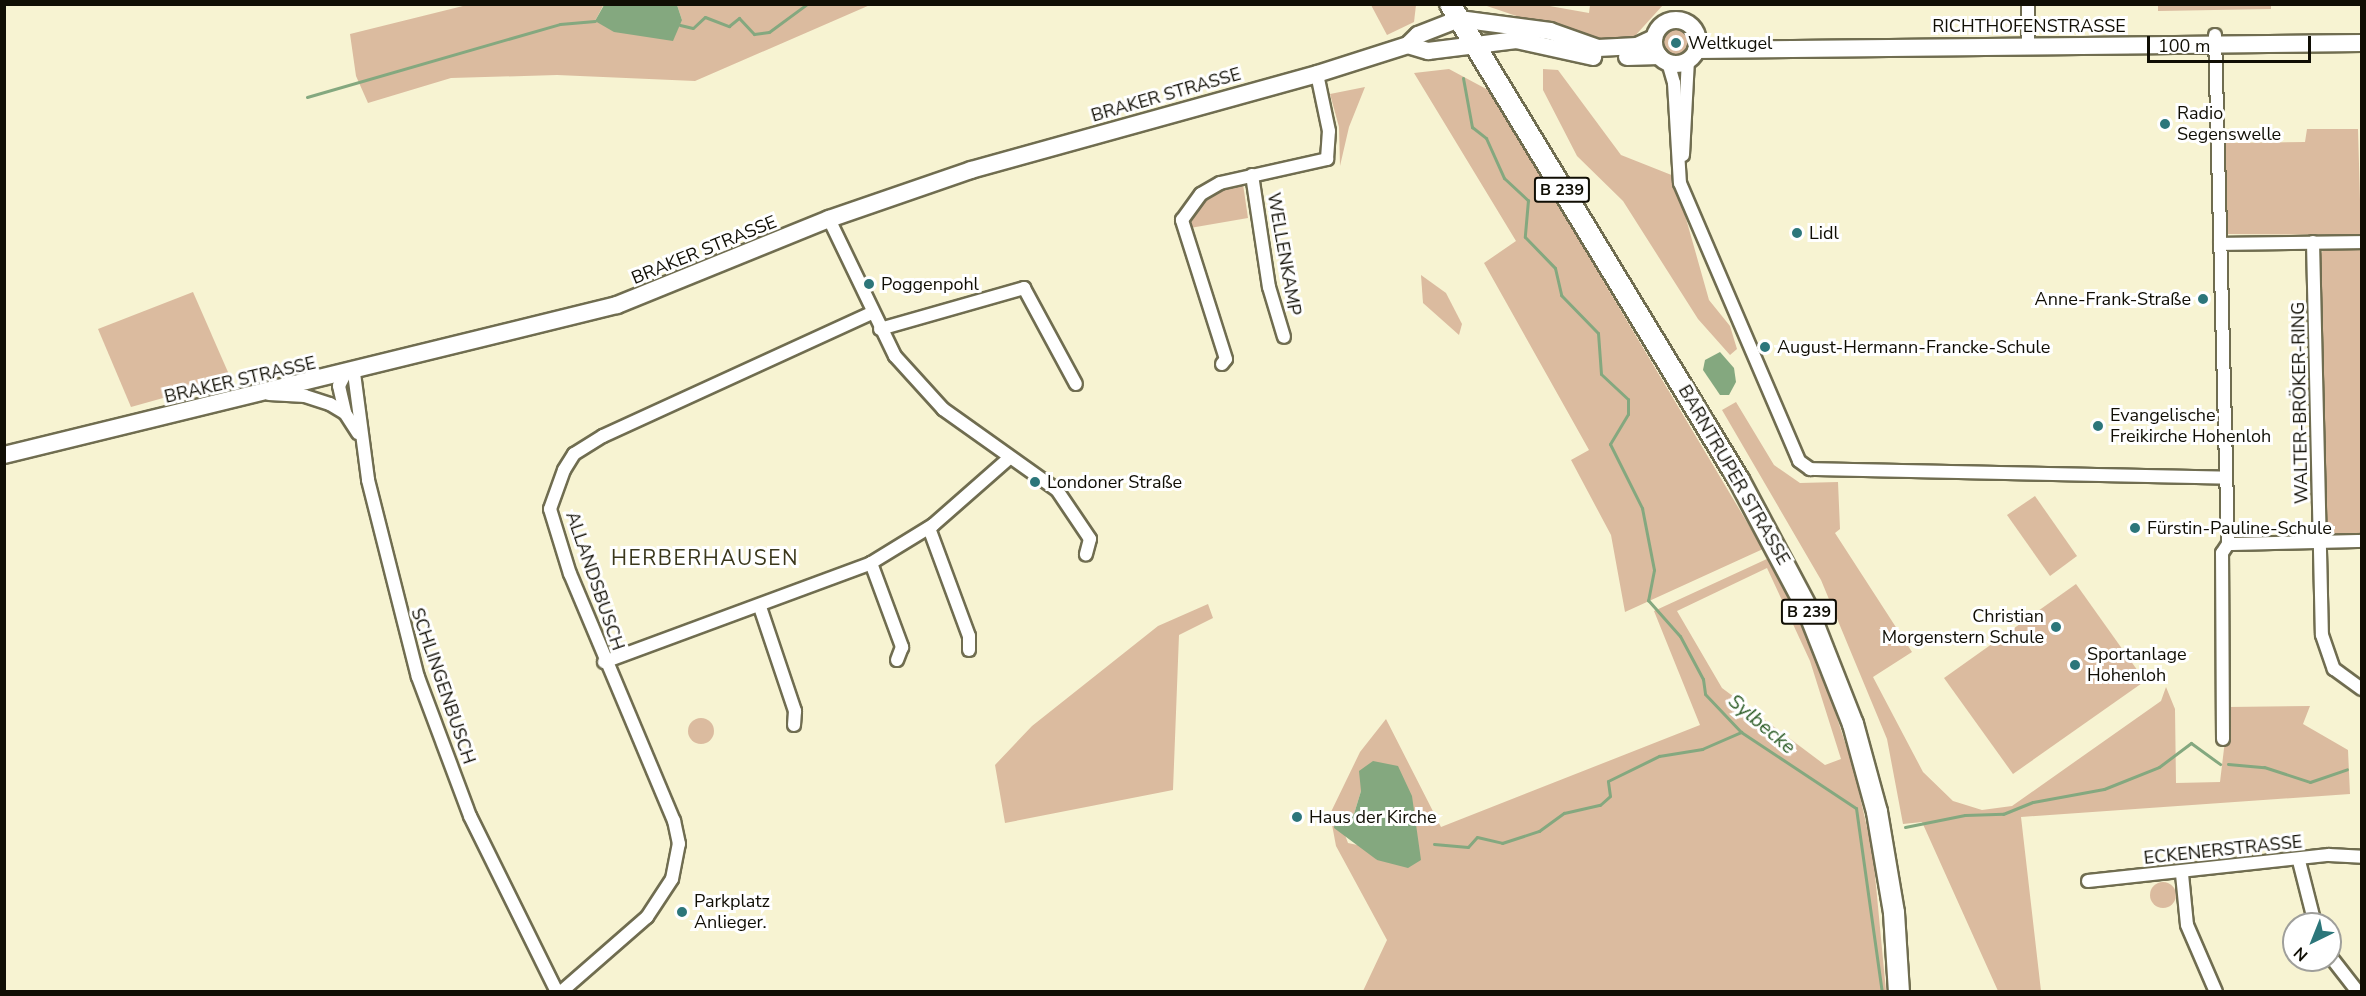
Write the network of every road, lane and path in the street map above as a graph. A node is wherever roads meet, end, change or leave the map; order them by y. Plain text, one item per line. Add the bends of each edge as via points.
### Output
1 (2028, 4) edge
2 (1454, 12) edge
3 (2361, 34) edge
4 (1654, 38) junction
5 (2215, 40) junction
6 (2028, 41) junction
7 (1474, 43) junction
8 (2361, 43) edge
9 (1408, 45) junction
10 (1694, 49) junction
11 (1663, 59) junction
12 (1317, 74) junction
13 (1252, 175) junction
14 (1685, 189) junction
15 (829, 219) junction
16 (2313, 242) junction
17 (2361, 242) edge
18 (2220, 244) junction
19 (873, 313) junction
20 (880, 329) junction
21 (1284, 338) dead end
22 (1222, 364) dead end
23 (349, 375) junction
24 (1076, 384) dead end
25 (268, 394) junction
26 (345, 413) junction
27 (358, 433) junction
28 (4, 456) edge
29 (1008, 459) junction
30 (2225, 478) junction
31 (930, 528) junction
32 (2361, 541) edge
33 (2320, 542) junction
34 (2228, 544) junction
35 (1086, 555) dead end
36 (870, 563) junction
37 (760, 607) junction
38 (969, 650) dead end
39 (897, 660) dead end
40 (604, 662) junction
41 (2361, 689) edge
42 (794, 725) dead end
43 (2223, 739) dead end
44 (2361, 857) edge
45 (2299, 861) junction
46 (2182, 874) junction
47 (2088, 881) dead end
48 (2311, 912) edge
49 (2342, 971) edge
50 (559, 992) edge
51 (1899, 992) edge
52 (2216, 992) edge
53 (2358, 992) edge

1 - 6 street
2 - 4 street via 1550,31 1598,48 1637,46
2 - 7 main road, BARNTRUPER STRASSE / B 239
2 - 9 street, BRAKER STRASSE
3 - 5 street, RICHTHOFENSTRASSE
4 - 10 street via 1661,26 1677,20 1692,27
4 - 11 street
5 - 6 street, RICHTHOFENSTRASSE
5 - 8 street, RICHTHOFENSTRASSE
5 - 18 street
6 - 10 street, RICHTHOFENSTRASSE
7 - 9 street, BRAKER STRASSE via 1428,51
7 - 11 street via 1516,40 1594,57
7 - 51 main road, BARNTRUPER STRASSE / B 239 via 1739,480 1824,644 1853,724 1887,857
9 - 12 street, BRAKER STRASSE
10 - 11 street
10 - 14 street
11 - 14 street via 1674,83 1678,171
12 - 13 street, WELLENKAMP via 1329,131 1327,159
12 - 15 street, BRAKER STRASSE via 971,170
13 - 21 street, WELLENKAMP via 1269,287
13 - 22 street, WELLENKAMP via 1201,194 1182,220 1226,359
14 - 30 street via 1799,461 1809,469
15 - 19 street
15 - 23 street, BRAKER STRASSE via 642,297
16 - 17 street
16 - 18 street
16 - 33 street, WALTER-BRÖKER-RING
18 - 30 street
19 - 20 street
19 - 40 street, ALLANDSBUSCH via 574,454 550,508
20 - 24 street via 1024,288
20 - 29 street via 929,396
23 - 25 street, BRAKER STRASSE
23 - 26 street via 339,387
23 - 27 street, SCHLINGENBUSCH
25 - 26 street via 305,396
25 - 28 street, BRAKER STRASSE
26 - 27 street
27 - 50 street, SCHLINGENBUSCH via 385,561 432,717 506,898
29 - 31 street
29 - 35 street via 1067,501 1090,539
30 - 34 street
31 - 36 street
31 - 38 street via 969,636
32 - 33 street
33 - 34 street
33 - 41 street, WALTER-BRÖKER-RING via 2325,648 2334,669
34 - 43 street via 2222,553
36 - 37 street
36 - 39 street via 902,647
37 - 40 street
37 - 42 street via 795,711
40 - 50 street, ALLANDSBUSCH via 674,821 678,863 647,917
44 - 45 street, ECKENERSTRASSE
45 - 46 street, ECKENERSTRASSE
45 - 48 street
46 - 47 street, ECKENERSTRASSE
46 - 52 street via 2187,925
49 - 53 street

